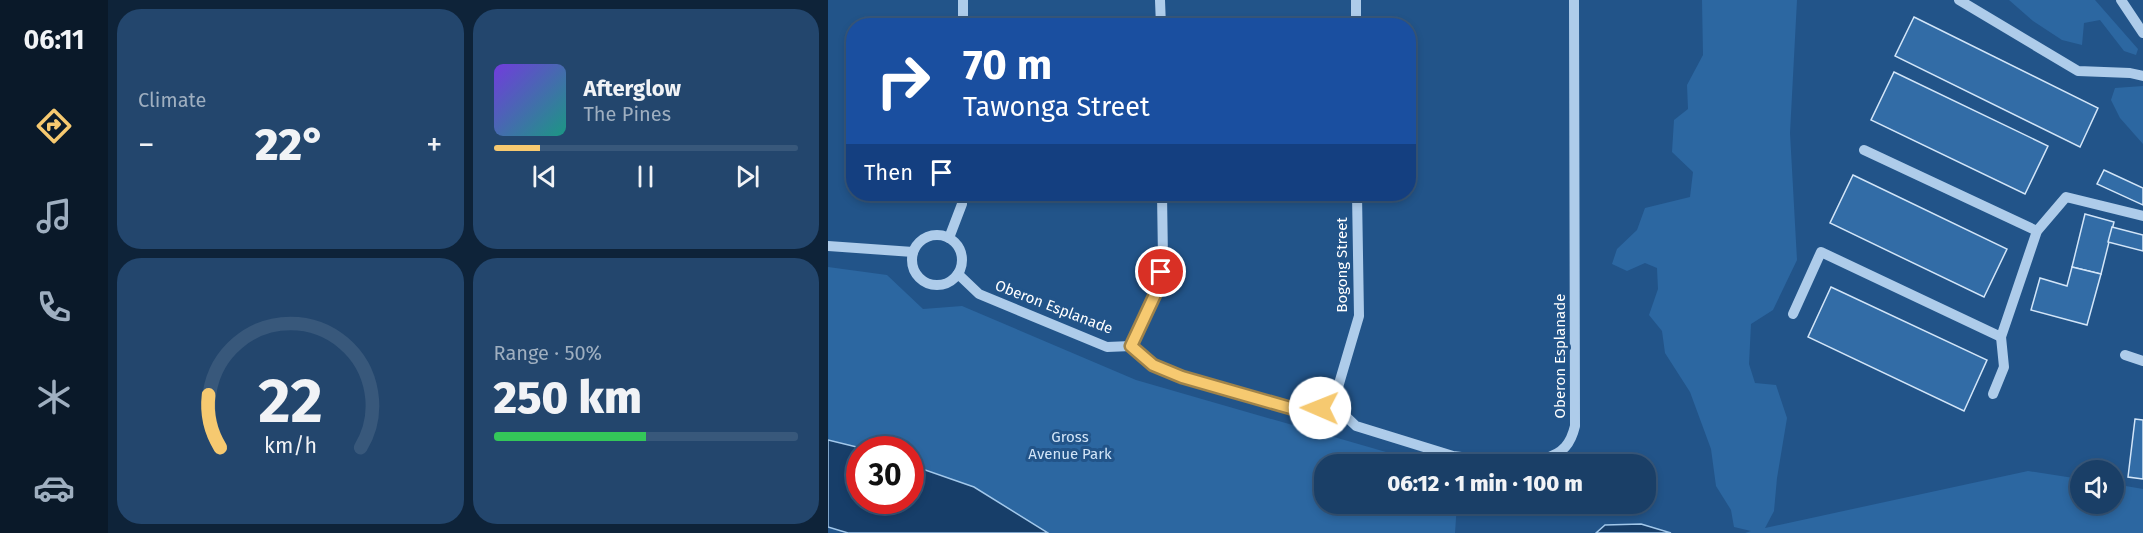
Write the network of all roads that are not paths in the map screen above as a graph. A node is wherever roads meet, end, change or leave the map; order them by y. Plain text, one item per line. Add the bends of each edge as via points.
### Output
1 (963, 0) edge
2 (1161, 0) edge
3 (1356, 0) edge
4 (1574, 0) edge
5 (1959, 0) edge
6 (2121, 0) edge
7 (963, 18) edge
8 (1161, 18) edge
9 (1356, 18) edge
10 (2143, 33) edge
11 (2143, 76) edge
12 (1864, 150) dead end
13 (962, 201) edge
14 (1162, 201) edge
15 (1357, 201) edge
16 (2143, 216) edge
17 (2037, 231) junction
18 (949, 238) junction
19 (828, 246) edge
20 (913, 252) junction
21 (958, 274) junction
22 (1793, 314) dead end
23 (2001, 337) junction
24 (1131, 346) junction
25 (2125, 355) dead end
26 (2143, 362) edge
27 (1993, 394) dead end
28 (1333, 404) junction

1 - 7 street
2 - 8 street
3 - 9 street
4 - 28 street, Oberon Esplanade via 1575,426 1569,443 1562,451 1545,458 1467,458 1356,426
5 - 11 street via 2078,71
6 - 10 street
12 - 17 street
13 - 18 street
14 - 24 street via 1163,259 1159,286
15 - 28 street, Bogong Street via 1359,316
16 - 17 street via 2066,197
17 - 23 street
18 - 20 street via 928,236
18 - 21 street via 960,250
19 - 20 street
20 - 21 street via 916,275 929,284 945,284
21 - 24 street, Oberon Esplanade via 979,294 1053,325 1107,347
22 - 23 street via 1821,252
23 - 27 street via 2004,367
24 - 28 street via 1153,365 1308,413
25 - 26 street

